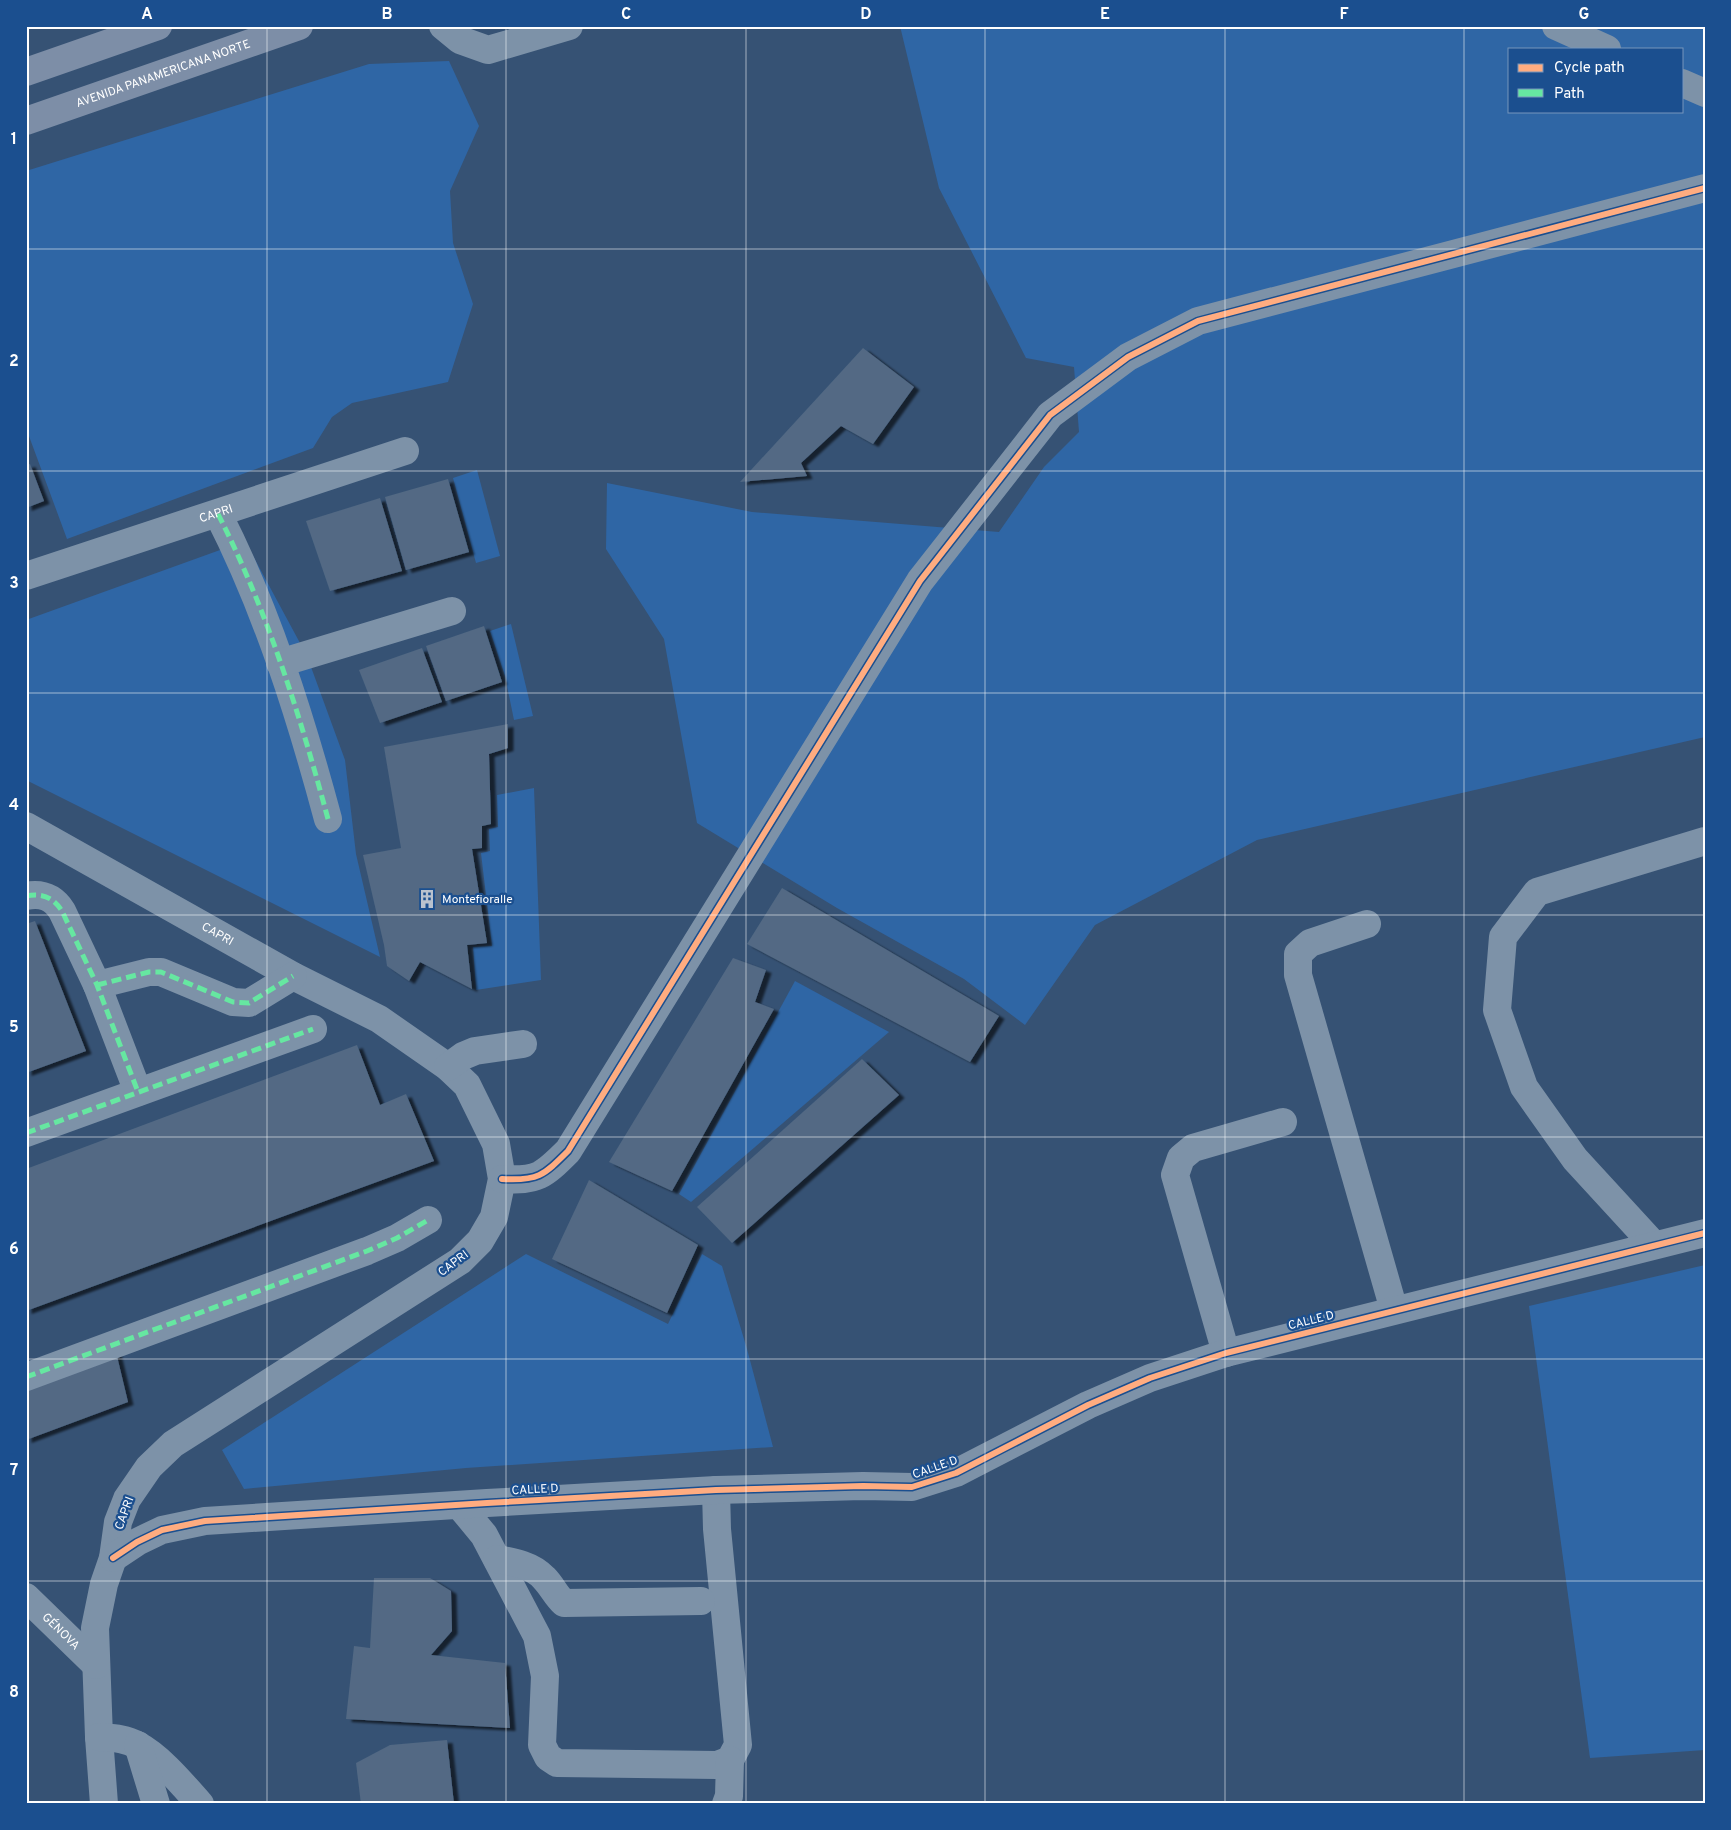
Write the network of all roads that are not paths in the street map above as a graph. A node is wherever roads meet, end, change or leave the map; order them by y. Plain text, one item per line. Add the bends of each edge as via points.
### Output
1 (158, 26) edge
2 (300, 26) edge
3 (443, 26) edge
4 (569, 26) edge
5 (1556, 26) edge
6 (1605, 48) edge
7 (26, 72) edge
8 (1684, 84) edge
9 (1705, 93) edge
10 (26, 120) edge
11 (1705, 188) edge
12 (406, 451) dead end
13 (218, 514) junction
14 (26, 576) edge
15 (452, 611) dead end
16 (280, 663) junction
17 (328, 819) dead end
18 (26, 826) edge
19 (1705, 841) edge
20 (26, 896) edge
21 (1367, 924) dead end
22 (293, 976) junction
23 (97, 985) junction
24 (313, 1029) dead end
25 (523, 1044) dead end
26 (448, 1067) junction
27 (138, 1092) junction
28 (1283, 1122) dead end
29 (26, 1133) edge
30 (502, 1179) junction
31 (428, 1220) dead end
32 (1705, 1233) edge
33 (1654, 1245) junction
34 (1394, 1310) junction
35 (1226, 1353) junction
36 (26, 1377) edge
37 (716, 1490) junction
38 (460, 1506) junction
39 (113, 1558) junction
40 (497, 1560) junction
41 (26, 1597) edge
42 (701, 1601) dead end
43 (96, 1665) junction
44 (99, 1737) junction
45 (138, 1745) junction
46 (730, 1760) junction
47 (104, 1804) edge
48 (156, 1804) edge
49 (200, 1804) edge
50 (726, 1804) edge

1 - 7 main road
2 - 10 main road, AVENIDA PANAMERICANA NORTE
3 - 4 street via 460,40 488,50
5 - 6 street
8 - 9 street
11 - 30 street via 1198,321 1128,357 1050,415 920,581 568,1151 546,1172 525,1180
12 - 13 street, CAPRI
13 - 14 street, CAPRI
13 - 16 street via 242,560
15 - 16 street
16 - 17 street via 312,758
18 - 22 street, CAPRI
19 - 33 street via 1537,892 1503,937 1498,1010 1524,1087 1575,1159
20 - 23 street via 38,894 57,903
21 - 34 street via 1310,943 1298,954 1298,975
22 - 23 street via 249,1003 233,1002 161,972
22 - 26 street, CAPRI via 379,1019
23 - 27 street
24 - 27 street
25 - 26 street via 475,1051
26 - 30 street, CAPRI via 468,1085 480,1109 496,1144
27 - 29 street
28 - 35 street via 1193,1148 1181,1158 1175,1175
30 - 39 street, CAPRI via 494,1217 480,1241 460,1261 172,1444 149,1467 126,1499 118,1522
31 - 36 street via 367,1251
32 - 33 street, CALLE D
33 - 34 street, CALLE D
34 - 35 street, CALLE D
35 - 37 street, CALLE D via 1150,1378 1088,1405 956,1473 912,1487
37 - 38 street, CALLE D
37 - 46 street via 738,1745
38 - 39 street, CALLE D via 205,1521 162,1530
38 - 40 street via 484,1535
39 - 43 street, CAPRI via 104,1584 96,1628
40 - 42 street via 519,1562 531,1569 544,1578 564,1603
40 - 46 street via 537,1636 545,1676 542,1745 557,1764 717,1765
41 - 43 street, GÉNOVA
43 - 44 street, CAPRI
44 - 45 street via 120,1738
44 - 47 street, CAPRI
45 - 48 street
45 - 49 street via 169,1770
46 - 50 street

